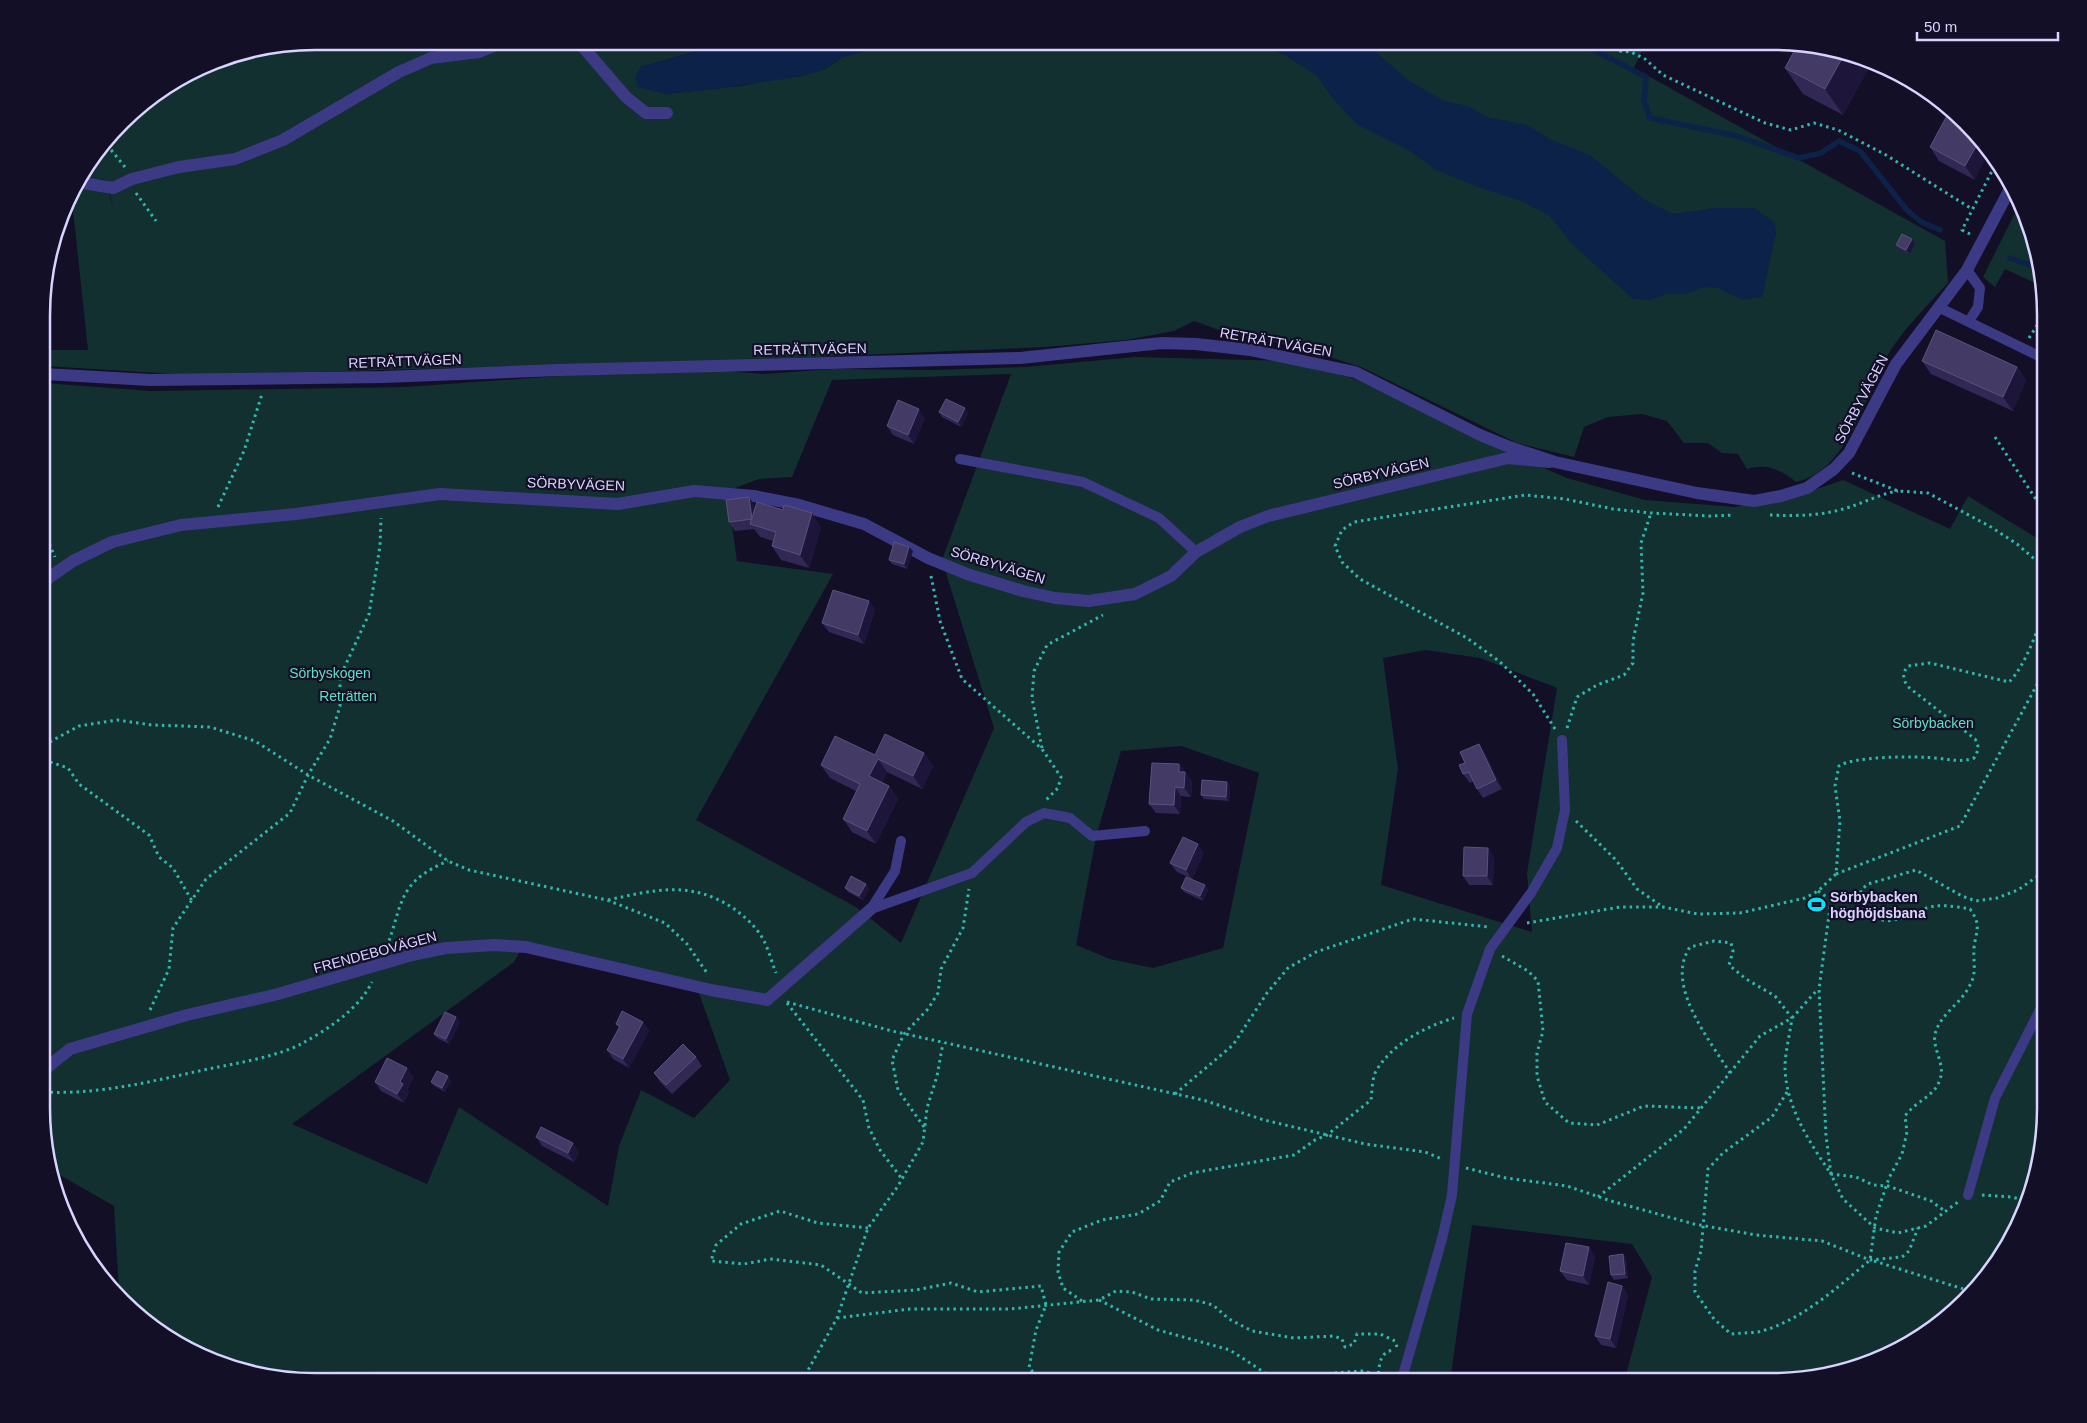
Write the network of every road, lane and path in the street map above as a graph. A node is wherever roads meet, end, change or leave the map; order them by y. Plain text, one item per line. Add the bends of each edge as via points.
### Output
1 (484, 50) edge
2 (587, 50) edge
3 (1619, 50) edge
4 (667, 113) dead end
5 (1993, 169) edge
6 (84, 183) edge
7 (2008, 193) edge
8 (1972, 210) junction
9 (1982, 241) junction
10 (1967, 270) junction
11 (1940, 308) junction
12 (1968, 321) junction
13 (2037, 326) edge
14 (2023, 348) junction
15 (2037, 355) edge
16 (50, 374) edge
17 (266, 379) junction
18 (1995, 437) dead end
19 (960, 459) dead end
20 (1555, 462) junction
21 (1838, 464) junction
22 (1898, 491) junction
23 (2037, 501) edge
24 (381, 503) junction
25 (1651, 513) junction
26 (1737, 515) dead end
27 (1765, 515) dead end
28 (212, 522) junction
29 (50, 545) edge
30 (1196, 552) junction
31 (928, 558) junction
32 (2037, 561) edge
33 (61, 570) junction
34 (50, 577) edge
35 (1111, 610) dead end
36 (2037, 628) edge
37 (2037, 685) edge
38 (1562, 740) junction
39 (50, 742) edge
40 (1042, 749) junction
41 (50, 762) edge
42 (308, 775) junction
43 (1045, 802) dead end
44 (1564, 810) junction
45 (1145, 831) dead end
46 (901, 841) dead end
47 (448, 861) junction
48 (972, 873) junction
49 (1836, 874) junction
50 (2037, 877) edge
51 (1860, 898) junction
52 (607, 900) junction
53 (1831, 900) junction
54 (192, 901) junction
55 (1663, 908) dead end
56 (871, 910) junction
57 (1490, 949) junction
58 (380, 965) junction
59 (715, 979) dead end
60 (1819, 988) junction
61 (782, 989) junction
62 (787, 1002) junction
63 (1467, 1014) junction
64 (2037, 1016) edge
65 (1792, 1018) junction
66 (141, 1029) junction
67 (904, 1034) junction
68 (943, 1043) junction
69 (50, 1065) edge
70 (1730, 1073) junction
71 (50, 1092) edge
72 (1787, 1092) junction
73 (1701, 1108) junction
74 (924, 1128) junction
75 (1327, 1135) junction
76 (1455, 1164) junction
77 (1831, 1174) junction
78 (902, 1179) junction
79 (1888, 1186) junction
80 (1968, 1195) junction
81 (1598, 1197) junction
82 (2021, 1199) edge
83 (1946, 1212) junction
84 (1704, 1225) junction
85 (868, 1228) junction
86 (1875, 1228) junction
87 (1918, 1228) junction
88 (1870, 1260) junction
89 (850, 1283) junction
90 (1965, 1290) edge
91 (1099, 1300) junction
92 (1083, 1302) junction
93 (1046, 1305) junction
94 (837, 1318) junction
95 (806, 1373) edge
96 (1035, 1373) edge
97 (1265, 1373) edge
98 (1333, 1373) edge
99 (1370, 1373) edge
100 (1378, 1373) edge
101 (1404, 1373) edge

1 - 6 street via 431,58 399,72 283,140 235,159 179,167 132,179 113,188
2 - 4 street via 626,97 646,113
3 - 8 path via 1631,52 1663,75 1765,123 1790,130 1814,123 1838,130 1886,155
5 - 8 path
7 - 9 street, SÖRBYVÄGEN
8 - 9 path via 1962,230
9 - 10 street, SÖRBYVÄGEN
10 - 11 street, SÖRBYVÄGEN
10 - 12 lane via 1980,288 1978,307
11 - 12 lane
11 - 21 street, SÖRBYVÄGEN via 1899,358 1849,453
12 - 14 lane
13 - 14 path
14 - 15 lane
16 - 17 street, RETRÄTTVÄGEN via 150,380
17 - 20 street, RETRÄTTVÄGEN via 1020,358 1162,343 1196,344 1250,350 1355,372 1480,435
17 - 28 path via 244,451
18 - 23 path
19 - 30 lane via 1083,482 1159,518
20 - 21 street, SÖRBYVÄGEN via 1697,493 1754,501 1807,488
20 - 30 street, SÖRBYVÄGEN via 1508,458 1300,507 1240,527
21 - 22 path via 1849,472
22 - 27 path via 1843,509 1803,516
22 - 32 path via 1928,493 1958,508 2017,544
24 - 28 street, SÖRBYVÄGEN
24 - 31 street, SÖRBYVÄGEN via 440,494 618,504 694,491 754,496 864,524
24 - 42 path via 380,546 369,614 340,677 340,706 330,740
25 - 26 path
25 - 38 path via 1641,543 1643,593 1632,641 1633,663 1624,675 1596,685 1577,697
25 - 38 path via 1525,496 1354,522 1342,530 1335,546 1342,562 1360,580 1467,638 1498,661 1533,694
28 - 33 street, SÖRBYVÄGEN via 181,525 112,542 74,560
29 - 33 path
30 - 31 street, SÖRBYVÄGEN via 1171,576 1135,594 1090,601 1023,592
31 - 40 path via 940,621 962,679
33 - 34 street, SÖRBYVÄGEN
35 - 40 path via 1046,645 1034,671 1032,698
36 - 49 path via 2021,665 2009,682 1930,663 1908,666 1903,678 1907,686 1975,739 1978,751 1974,758 1960,761 1900,758 1855,760 1839,766 1835,786 1840,821
37 - 49 path via 1960,826
38 - 44 lane
39 - 42 path via 79,726 117,720 210,727 255,742
40 - 43 path via 1061,777 1058,788
41 - 54 path via 68,768 79,784 148,835 159,857 174,868
42 - 47 path via 392,821
42 - 54 path via 290,813 206,879
44 - 55 path via 1616,860 1638,889
44 - 57 lane via 1557,848 1531,893
45 - 48 lane via 1092,836 1070,818 1044,813 1026,822
46 - 56 lane via 895,871
47 - 52 path via 469,870
47 - 58 path via 426,870 414,880 400,902
48 - 56 lane
48 - 67 path via 963,928 941,969 938,993 928,1009
49 - 53 path via 1818,891
50 - 51 path via 2018,890 1976,901 1916,870 1868,884 1861,890
51 - 53 path
51 - 79 path via 1872,915 1883,921 1897,921 1935,906 1970,909 1977,919 1971,984 1963,998 1939,1022 1935,1036 1943,1070 1939,1082 1934,1092 1913,1105 1905,1116 1907,1132 1902,1154
52 - 59 path via 665,923
52 - 61 path via 661,889 693,890 718,898 746,918 763,939
53 - 60 path
54 - 66 path via 173,928 169,968
56 - 61 street, FRENDEBOVÄGEN
57 - 63 lane
57 - 73 path via 1528,971 1538,981 1543,1031 1537,1053 1537,1076 1545,1102 1569,1123 1597,1125 1644,1106
58 - 61 street, FRENDEBOVÄGEN via 446,948 494,945 526,947 760,999 767,1000
58 - 66 street, FRENDEBOVÄGEN
58 - 71 path via 368,990 355,1005 300,1045 246,1061 115,1090
60 - 65 path
60 - 77 path via 1826,1136
61 - 62 path
62 - 67 path
62 - 78 path via 863,1100 869,1128 880,1150
63 - 75 path via 1431,1025 1403,1043 1374,1075 1371,1100
63 - 76 lane
64 - 80 lane via 1995,1098
65 - 70 path via 1760,1036
65 - 70 path via 1775,996 1729,965 1733,951 1730,943 1714,941 1690,947 1682,958 1687,999
65 - 72 path via 1785,1067
66 - 69 street, FRENDEBOVÄGEN via 70,1049
67 - 68 path
67 - 74 path via 892,1060 898,1090
68 - 74 path
68 - 75 path via 1203,1100 1264,1120
70 - 73 path
72 - 77 path via 1808,1140
72 - 84 path via 1772,1117 1723,1153 1708,1169
73 - 81 path via 1684,1129
74 - 78 path via 923,1142
75 - 76 path via 1425,1152
75 - 92 path via 1294,1155 1192,1173 1170,1182 1160,1201 1138,1214 1102,1220 1072,1232 1059,1252 1058,1272 1063,1288
76 - 81 path via 1506,1178 1567,1186
76 - 101 lane via 1442,1239
77 - 79 path
77 - 86 path via 1843,1199
78 - 85 path
79 - 83 path via 1931,1201
79 - 86 path via 1876,1216
80 - 82 path
80 - 83 path
81 - 84 path
83 - 87 path
84 - 88 path via 1822,1242
84 - 88 path via 1695,1271 1695,1292 1731,1334 1757,1332 1781,1324 1826,1296
85 - 89 path
85 - 89 path via 818,1223 780,1211 741,1224 716,1245 711,1261 744,1264 770,1259 821,1265
86 - 87 path via 1898,1233
86 - 88 path
87 - 88 path via 1909,1251 1902,1257
88 - 90 path
89 - 93 path via 862,1293 916,1290 951,1283 978,1292 1041,1286
89 - 94 path
91 - 92 path
91 - 97 path via 1158,1330 1230,1350
91 - 100 path via 1116,1291 1132,1292 1151,1299 1194,1300 1213,1305 1229,1319 1252,1331 1294,1338 1334,1336 1342,1339 1345,1346 1354,1344 1357,1334 1380,1334 1395,1341 1398,1350 1387,1351 1382,1356
92 - 93 path
93 - 94 path via 1010,1309 910,1308
93 - 96 path via 1036,1330 1029,1368
94 - 95 path
98 - 99 path

